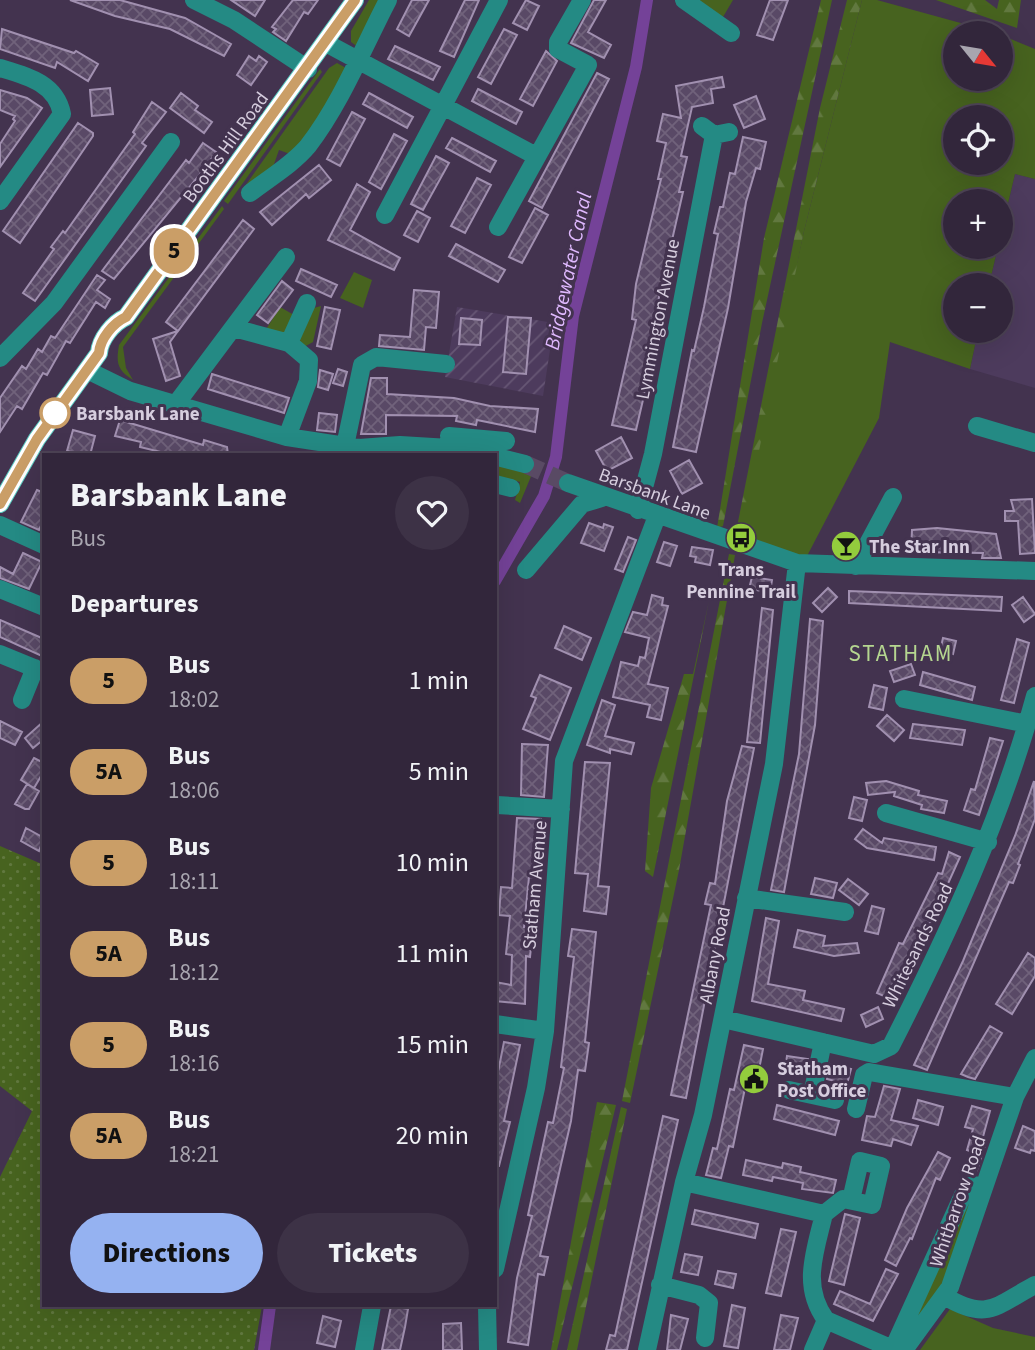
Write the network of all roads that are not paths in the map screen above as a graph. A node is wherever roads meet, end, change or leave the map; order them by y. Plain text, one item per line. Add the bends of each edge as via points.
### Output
1 (194, 0) edge
2 (355, 0) edge
3 (388, 0) edge
4 (499, 0) edge
5 (582, 0) edge
6 (684, 0) edge
7 (731, 33) dead end
8 (326, 43) junction
9 (357, 60) junction
10 (0, 68) edge
11 (308, 69) junction
12 (444, 107) junction
13 (715, 131) dead end
14 (172, 142) dead end
15 (536, 156) junction
16 (250, 193) dead end
17 (0, 201) edge
18 (385, 215) dead end
19 (498, 226) dead end
20 (286, 257) dead end
21 (307, 303) dead end
22 (234, 328) junction
23 (289, 342) junction
24 (1, 354) edge
25 (446, 364) dead end
26 (87, 370) junction
27 (176, 404) junction
28 (977, 426) dead end
29 (287, 437) junction
30 (506, 441) dead end
31 (1035, 443) edge
32 (400, 445) junction
33 (355, 450) edge
34 (482, 453) edge
35 (497, 457) edge
36 (525, 464) tunnel mouth
37 (568, 483) tunnel mouth
38 (893, 497) dead end
39 (602, 498) junction
40 (0, 504) edge
41 (638, 510) junction
42 (657, 516) junction
43 (0, 525) edge
44 (42, 544) edge
45 (797, 564) junction
46 (856, 566) junction
47 (526, 570) dead end
48 (1035, 571) edge
49 (0, 589) edge
50 (42, 606) edge
51 (0, 655) edge
52 (40, 670) edge
53 (1035, 696) edge
54 (904, 699) dead end
55 (22, 700) dead end
56 (1027, 724) junction
57 (497, 806) dead end
58 (561, 809) junction
59 (886, 813) dead end
60 (988, 842) junction
61 (747, 898) junction
62 (845, 912) dead end
63 (723, 1019) junction
64 (497, 1024) edge
65 (545, 1031) junction
66 (823, 1042) junction
67 (1035, 1058) edge
68 (789, 1090) dead end
69 (812, 1095) junction
70 (1015, 1097) junction
71 (835, 1100) dead end
72 (856, 1109) dead end
73 (684, 1182) junction
74 (984, 1185) junction
75 (851, 1200) dead end
76 (824, 1214) junction
77 (497, 1260) edge
78 (1035, 1284) edge
79 (660, 1285) junction
80 (944, 1296) junction
81 (372, 1307) edge
82 (481, 1307) edge
83 (826, 1320) junction
84 (705, 1338) dead end
85 (364, 1350) edge
86 (488, 1350) edge
87 (647, 1350) edge
88 (813, 1350) edge
89 (897, 1350) edge

1 - 11 street via 234,20
2 - 8 main road, Booths Hill Road
3 - 9 street
4 - 12 street
5 - 15 street via 558,49 588,65
6 - 7 street
8 - 9 street
8 - 11 main road, Booths Hill Road
9 - 12 street
9 - 16 street via 307,146
10 - 17 street via 50,88 59,99 62,114
11 - 26 main road, Booths Hill Road via 126,317 125,327
12 - 15 street
12 - 18 street
13 - 41 street, Lymmington Avenue via 653,454
14 - 24 street via 54,303
15 - 19 street
20 - 22 street
21 - 23 street
22 - 23 street
22 - 27 street
23 - 29 street via 309,360 311,372
25 - 33 street via 376,357 362,365
26 - 27 street via 121,387
26 - 40 main road, Booths Hill Road via 37,439
27 - 29 street
28 - 31 street via 1004,442
29 - 33 street
30 - 32 street via 424,434
32 - 33 street
32 - 34 street
35 - 36 street
37 - 39 street, Barsbank Lane
38 - 46 street
39 - 41 street, Barsbank Lane
39 - 47 street via 582,504
41 - 42 street, Barsbank Lane
42 - 45 street, Barsbank Lane
42 - 58 street, Statham Avenue via 564,761
43 - 44 street
45 - 46 street, Barsbank Lane
45 - 61 street, Albany Road via 774,764
46 - 48 street, Barsbank Lane
49 - 50 street
51 - 52 street
52 - 55 street
53 - 56 street, Whitesands Road
54 - 56 street
56 - 60 street, Whitesands Road
57 - 58 street
58 - 65 street, Statham Avenue
59 - 60 street
60 - 66 street, Whitesands Road via 891,1046 874,1054
61 - 62 street
61 - 63 street, Albany Road
63 - 66 street, Whitesands Road
63 - 73 street, Albany Road via 704,1115
64 - 65 street
65 - 77 street, Statham Avenue
66 - 69 street
67 - 70 street, Whitbarrow Road
68 - 69 street
69 - 71 street
70 - 72 street via 869,1072 864,1075
70 - 74 street, Whitbarrow Road
73 - 76 street
73 - 79 street, Albany Road
74 - 80 street, Whitbarrow Road via 961,1260
74 - 89 street via 970,1186 963,1195
75 - 76 street via 839,1200
76 - 83 street via 810,1279
78 - 80 street via 980,1311
79 - 84 street via 699,1295 709,1303
79 - 87 street, Albany Road
80 - 89 street, Whitbarrow Road
81 - 85 street
82 - 86 street
83 - 88 street
83 - 89 street

